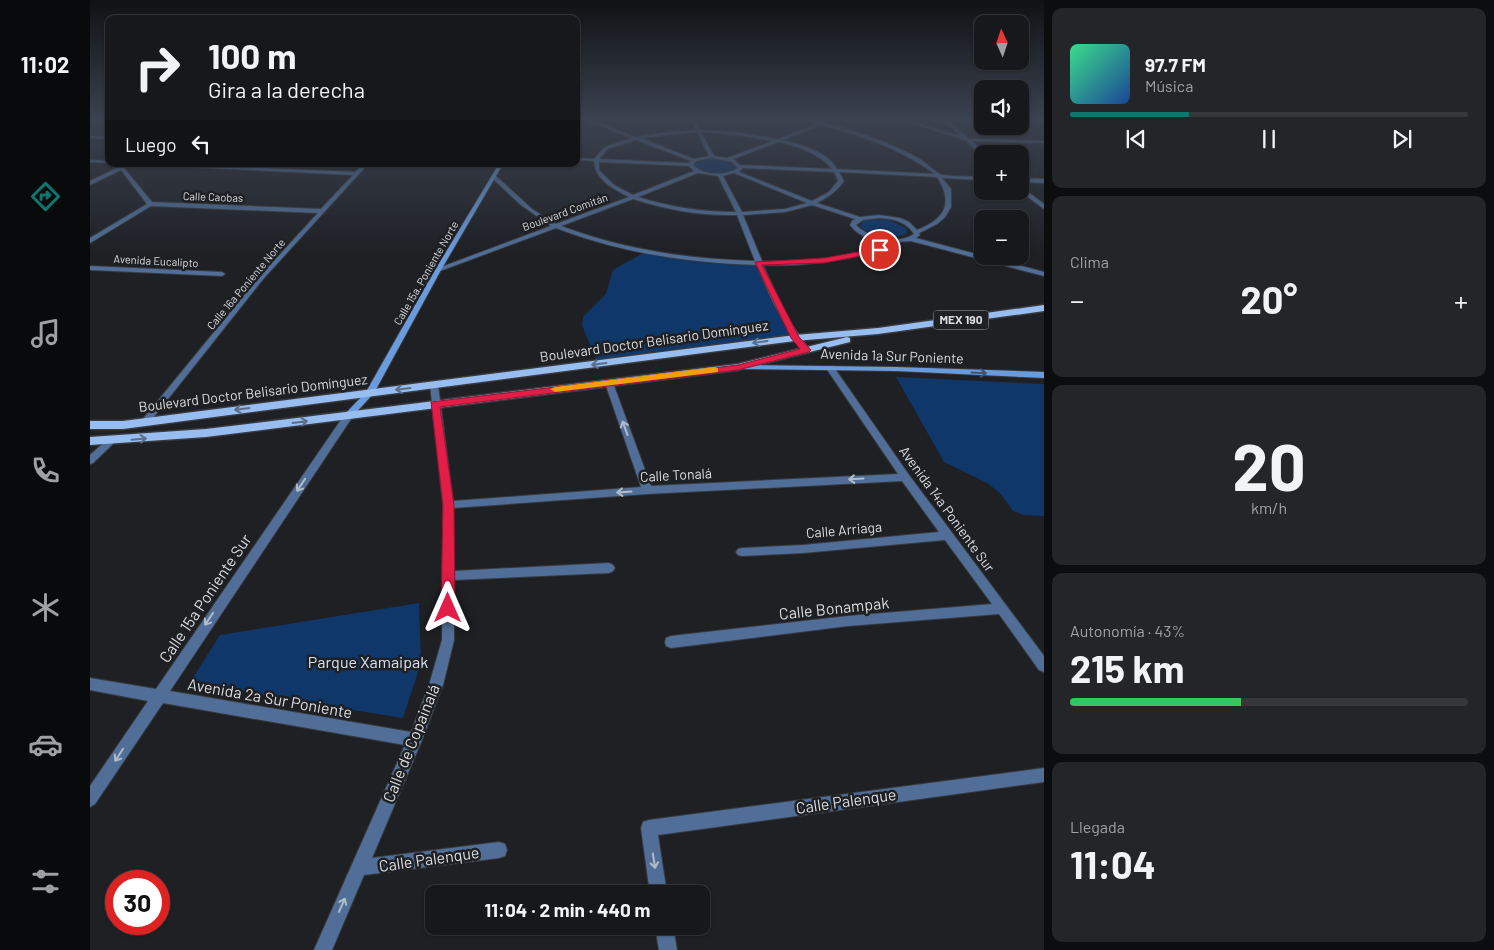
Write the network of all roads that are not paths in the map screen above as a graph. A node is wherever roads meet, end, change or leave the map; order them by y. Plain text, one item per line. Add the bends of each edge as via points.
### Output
1 (597, 164) edge
2 (678, 164) edge
3 (738, 164) edge
4 (830, 164) edge
5 (924, 164) edge
6 (690, 165) joint
7 (741, 166) junction
8 (121, 167) joint
9 (208, 167) edge
10 (363, 167) edge
11 (499, 167) edge
12 (698, 171) junction
13 (735, 172) junction
14 (839, 172) junction
15 (356, 174) junction
16 (718, 174) junction
17 (939, 176) junction
18 (494, 177) junction
19 (974, 178) edge
20 (1029, 180) edge
21 (1044, 181) edge
22 (90, 183) edge
23 (1029, 195) edge
24 (634, 197) junction
25 (812, 203) junction
26 (150, 204) junction
27 (1044, 207) edge
28 (322, 211) junction
29 (740, 214) junction
30 (858, 219) junction
31 (557, 226) junction
32 (916, 232) junction
33 (911, 239) junction
34 (90, 241) edge
35 (893, 241) junction
36 (758, 263) junction
37 (90, 268) edge
38 (438, 270) junction
39 (222, 274) dead end
40 (1044, 274) edge
41 (1044, 308) edge
42 (878, 331) junction
43 (795, 338) junction
44 (806, 350) junction
45 (738, 367) junction
46 (830, 368) junction
47 (1044, 376) edge
48 (609, 383) junction
49 (434, 385) junction
50 (370, 394) junction
51 (435, 405) junction
52 (348, 416) junction
53 (146, 421) junction
54 (90, 426) edge
55 (90, 441) edge
56 (111, 441) junction
57 (90, 461) edge
58 (905, 477) junction
59 (647, 490) junction
60 (448, 505) junction
61 (948, 535) junction
62 (742, 552) dead end
63 (609, 568) dead end
64 (448, 576) junction
65 (1000, 609) junction
66 (671, 642) dead end
67 (1044, 666) edge
68 (90, 684) edge
69 (157, 696) junction
70 (415, 740) junction
71 (1044, 775) edge
72 (90, 799) edge
73 (500, 850) dead end
74 (358, 868) junction
75 (658, 885) edge
76 (666, 935) edge
77 (323, 950) edge
78 (668, 950) edge

1 - 24 street via 602,178
2 - 6 street
3 - 7 street
4 - 14 street
5 - 17 street
6 - 12 street
7 - 13 street
7 - 14 street
8 - 22 street
8 - 26 street
9 - 15 street
10 - 15 street, Calle 16a Poniente Norte
11 - 18 street, Calle 15a. Poniente Norte
12 - 16 street
12 - 24 street, Boulevard Comitán
13 - 16 street
13 - 25 street
14 - 17 street
14 - 25 street via 841,181 832,193
15 - 28 street, Calle 16a Poniente Norte
16 - 29 street
17 - 19 street
17 - 32 street via 949,194 945,216
18 - 31 street via 520,204
18 - 38 street, Calle 15a. Poniente Norte
20 - 21 street
23 - 27 street
24 - 29 street via 666,208
24 - 31 street, Boulevard Comitán
25 - 29 street via 783,211
25 - 30 street
26 - 28 street, Calle Caobas
26 - 34 street
28 - 53 street, Calle 16a Poniente Norte via 262,277
29 - 36 street
30 - 32 street via 896,220
30 - 35 street via 853,226 862,234
31 - 36 street via 617,247 684,259
31 - 38 street, Boulevard Comitán
32 - 33 street via 917,236
33 - 35 street
33 - 40 street
35 - 36 street via 892,246 880,250 824,260
36 - 43 street
37 - 39 street, Avenida Eucalipto
38 - 50 street, Calle 15a. Poniente Norte
41 - 42 main road, MEX 190
42 - 43 main road, Boulevard Doctor Belisario Domínguez / MEX 190
42 - 44 main road, MEX 190
43 - 44 street
43 -> 49 main road, Boulevard Doctor Belisario Domínguez / MEX 190
44 - 45 main road, MEX 190
45 - 46 street, Avenida 1a Sur Poniente
45 - 48 main road, MEX 190
46 -> 47 street, Avenida 1a Sur Poniente
46 - 58 street, Avenida 14a Poniente Sur
48 - 51 main road, MEX 190
59 -> 48 street
49 -> 50 main road, Boulevard Doctor Belisario Domínguez / MEX 190
49 - 51 street, Calle de Copainalá
50 - 52 street, Calle 15a. Poniente Norte
50 -> 53 main road, Boulevard Doctor Belisario Domínguez / MEX 190
51 - 52 main road, MEX 190
51 - 60 street, Calle de Copainalá
56 -> 52 main road, MEX 190
52 -> 69 street, Calle 15a Poniente Sur
53 - 54 main road, Boulevard Doctor Belisario Domínguez / MEX 190
55 - 56 main road, MEX 190
56 - 57 street
58 -> 59 street, Calle Tonalá
58 - 61 street, Avenida 14a Poniente Sur
59 -> 60 street, Calle Tonalá
60 - 64 street, Calle de Copainalá
61 - 62 street, Calle Arriaga
61 - 65 street, Avenida 14a Poniente Sur
63 - 64 street
64 - 70 street, Calle de Copainalá via 448,640 436,686
65 - 66 street, Calle Bonampak via 848,621
65 - 67 street, Avenida 14a Poniente Sur
68 - 69 street, Avenida 2a Sur Poniente
69 - 70 street, Avenida 2a Sur Poniente
69 -> 72 street, Calle 15a Poniente Sur
70 - 74 street, Calle de Copainalá
71 -> 75 street, Calle Palenque via 649,828
73 - 74 street, Calle Palenque
77 -> 74 street, Calle de Copainalá
76 - 78 street

